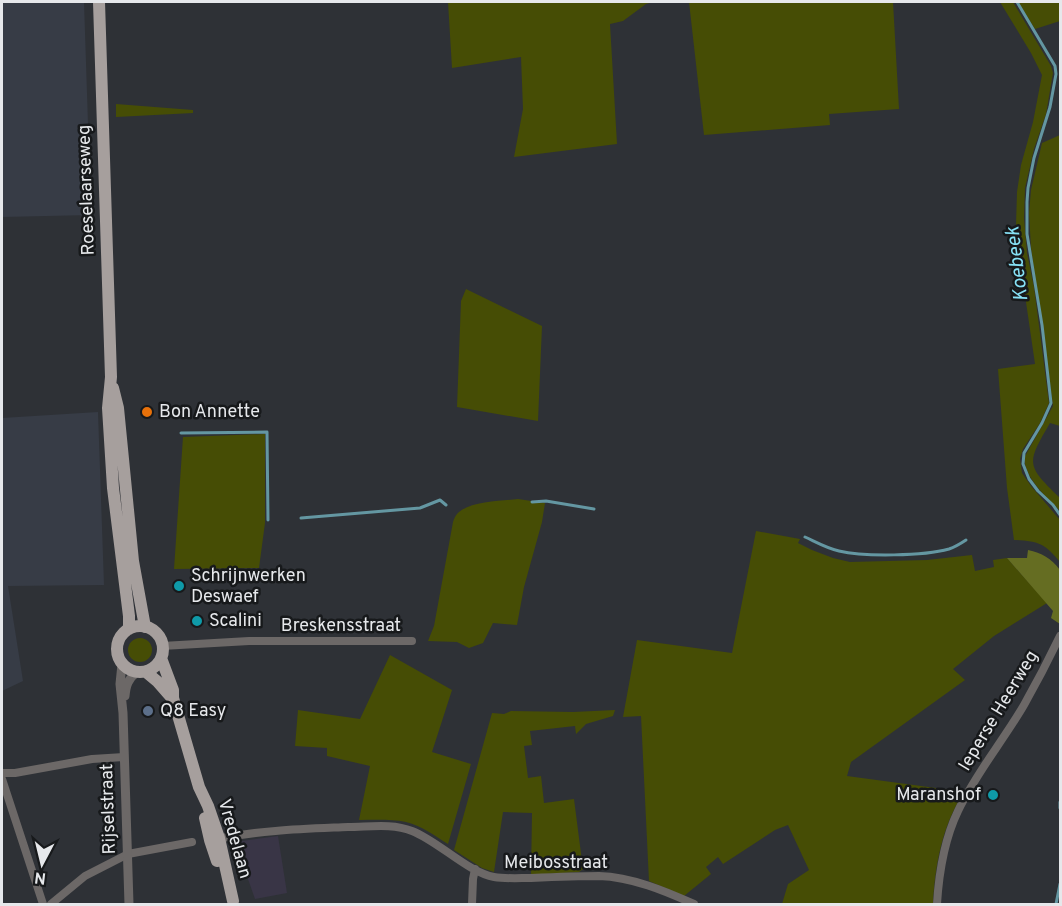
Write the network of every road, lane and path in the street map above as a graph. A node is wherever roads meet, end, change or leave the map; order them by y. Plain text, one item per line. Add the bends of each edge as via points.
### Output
1 (99, 2) edge
2 (111, 377) junction
3 (145, 627) junction
4 (129, 629) junction
5 (1060, 636) edge
6 (412, 641) dead end
7 (162, 652) junction
8 (122, 664) junction
9 (141, 672) junction
10 (173, 699) junction
11 (123, 713) junction
12 (124, 757) junction
13 (2, 773) edge
14 (2, 779) edge
15 (214, 839) junction
16 (192, 842) dead end
17 (128, 854) junction
18 (475, 869) junction
19 (233, 903) edge
20 (43, 904) edge
21 (51, 904) edge
22 (129, 904) edge
23 (472, 904) edge
24 (694, 904) edge
25 (937, 904) edge

1 - 2 main road, Roeselaarseweg
2 - 3 main road, Roeselaarseweg
2 - 4 main road, Roeselaarseweg via 108,408 113,488
3 - 4 main road
3 - 7 main road via 160,639
4 - 8 main road via 118,641
5 - 25 street, Ieperse Heerweg via 1024,706 958,810 943,855
6 - 7 street, Breskensstraat via 249,641
7 - 9 main road via 154,668
7 - 10 main road, Vredelaan
8 - 9 main road
8 - 11 street, Rijselstraat
9 - 10 main road, Vredelaan via 158,682
9 - 11 street, Rijselstraat via 131,676 126,686
10 - 15 main road, Vredelaan via 208,806
11 - 12 street, Rijselstraat
12 - 13 street
12 - 17 street, Rijselstraat
14 - 20 street
15 - 18 street, Meibosstraat via 286,830 387,826 410,830
15 - 19 main road, Vredelaan
16 - 17 street
17 - 21 street via 85,876
17 - 22 street, Rijselstraat
18 - 23 street
18 - 24 street, Meibosstraat via 492,877 626,879

